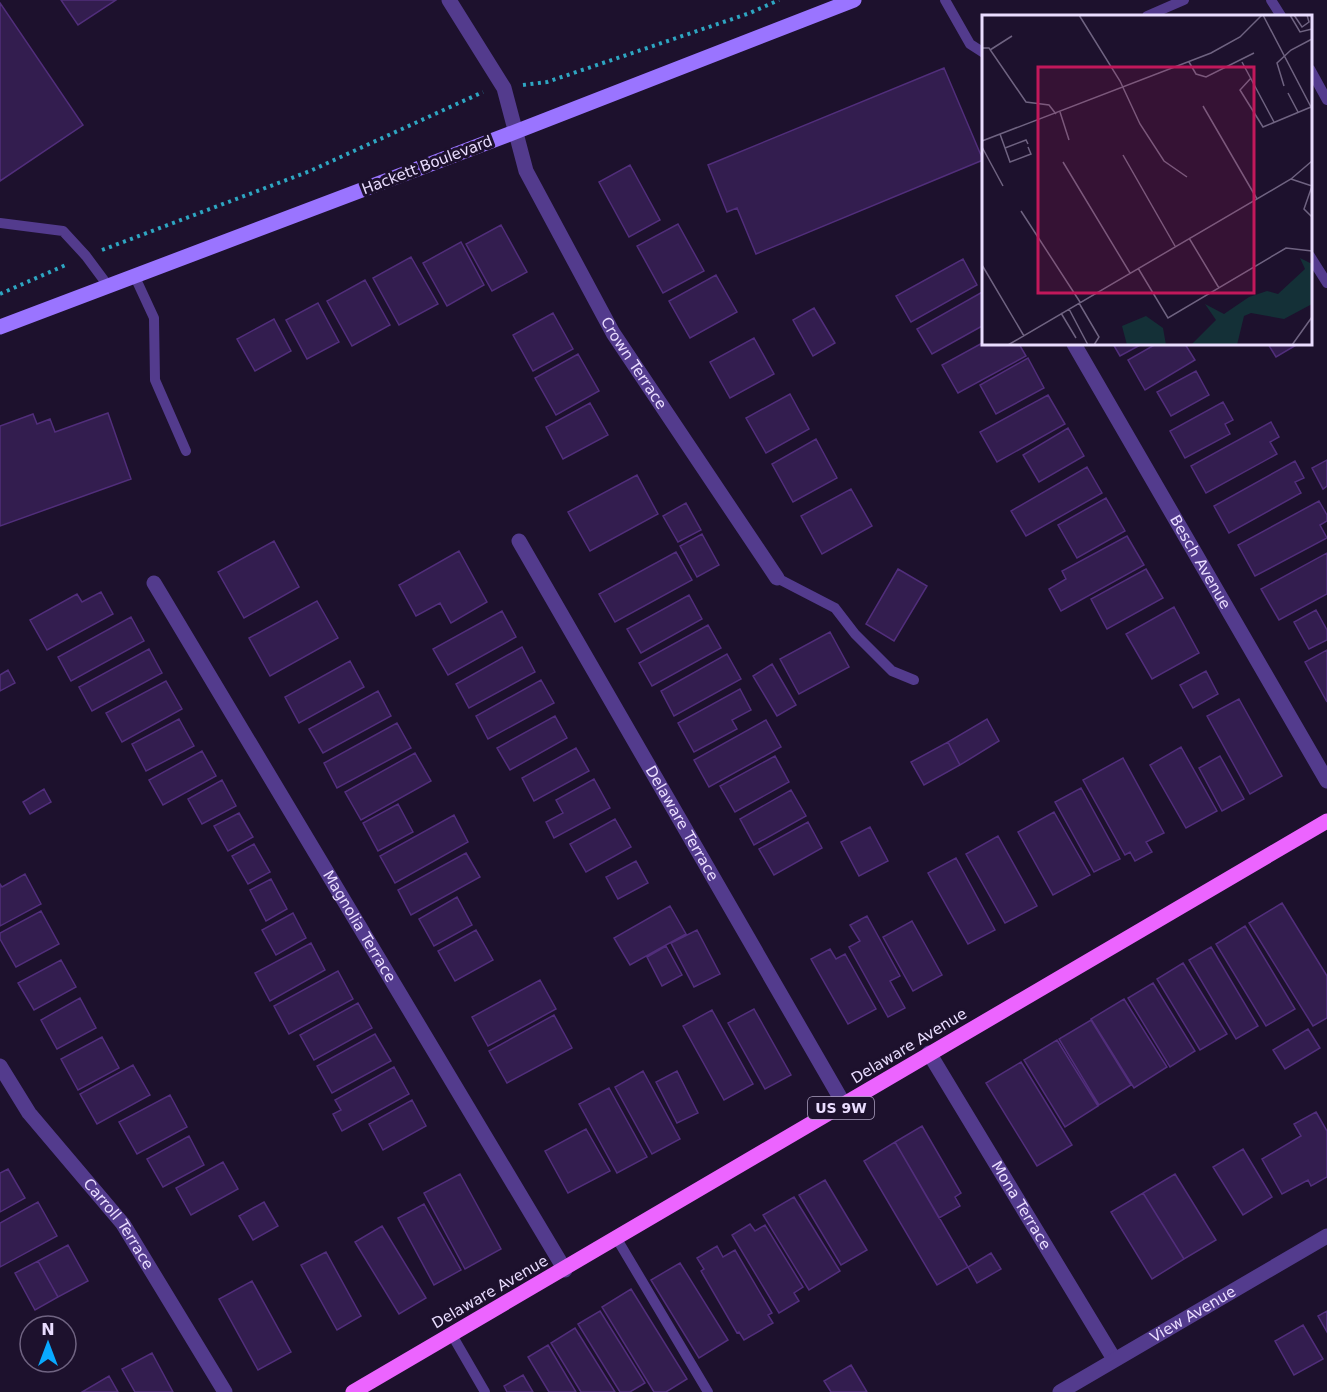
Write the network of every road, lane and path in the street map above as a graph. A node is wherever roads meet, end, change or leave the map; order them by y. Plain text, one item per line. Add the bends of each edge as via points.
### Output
1 (449, 0) edge
2 (779, 0) edge
3 (854, 0) edge
4 (945, 0) edge
5 (1184, 0) edge
6 (1271, 0) edge
7 (1149, 15) edge
8 (1280, 15) edge
9 (982, 52) edge
10 (1312, 71) edge
11 (504, 88) junction
12 (1327, 100) edge
13 (515, 132) junction
14 (0, 223) edge
15 (86, 256) junction
16 (1312, 258) edge
17 (135, 277) junction
18 (1327, 283) edge
19 (109, 286) junction
20 (0, 294) edge
21 (0, 327) edge
22 (1075, 345) edge
23 (186, 451) dead end
24 (519, 541) dead end
25 (777, 578) joint
26 (154, 583) dead end
27 (914, 680) dead end
28 (1327, 781) edge
29 (1327, 821) edge
30 (929, 1053) junction
31 (0, 1066) edge
32 (845, 1106) junction
33 (1327, 1236) edge
34 (617, 1239) junction
35 (565, 1270) junction
36 (452, 1335) junction
37 (1114, 1359) junction
38 (225, 1392) edge
39 (354, 1392) edge
40 (485, 1392) edge
41 (708, 1392) edge
42 (1060, 1392) edge

1 - 11 street, Crown Terrace
2 - 11 path via 547,82
3 - 13 street, Hackett Boulevard
4 - 9 lane via 970,44
5 - 7 lane
6 - 8 lane
10 - 12 lane
11 - 13 street, Crown Terrace
11 - 15 path via 478,93 310,171
13 - 17 street, Hackett Boulevard
13 - 25 street, Crown Terrace via 526,171 614,333
14 - 15 lane via 63,231
15 - 19 lane
15 - 20 path
16 - 18 lane
17 - 19 street, Hackett Boulevard
17 - 23 lane via 154,318 155,380
19 - 21 street, Hackett Boulevard
22 - 28 street, Besch Avenue
24 - 32 street, Delaware Terrace
25 - 27 lane via 835,608 892,671
26 - 35 street, Magnolia Terrace
29 - 30 main road, Delaware Avenue / US 9W
30 - 32 main road, Delaware Avenue / US 9W
30 - 37 street, Mona Terrace
31 - 38 street, Carroll Terrace via 29,1113 123,1224
32 - 34 main road, Delaware Avenue / US 9W
33 - 37 street, View Avenue
34 - 35 main road, Delaware Avenue / US 9W
34 - 41 lane
35 - 36 main road, Delaware Avenue / US 9W
36 - 39 main road, Delaware Avenue / US 9W
36 - 40 lane
37 - 42 street, View Avenue

